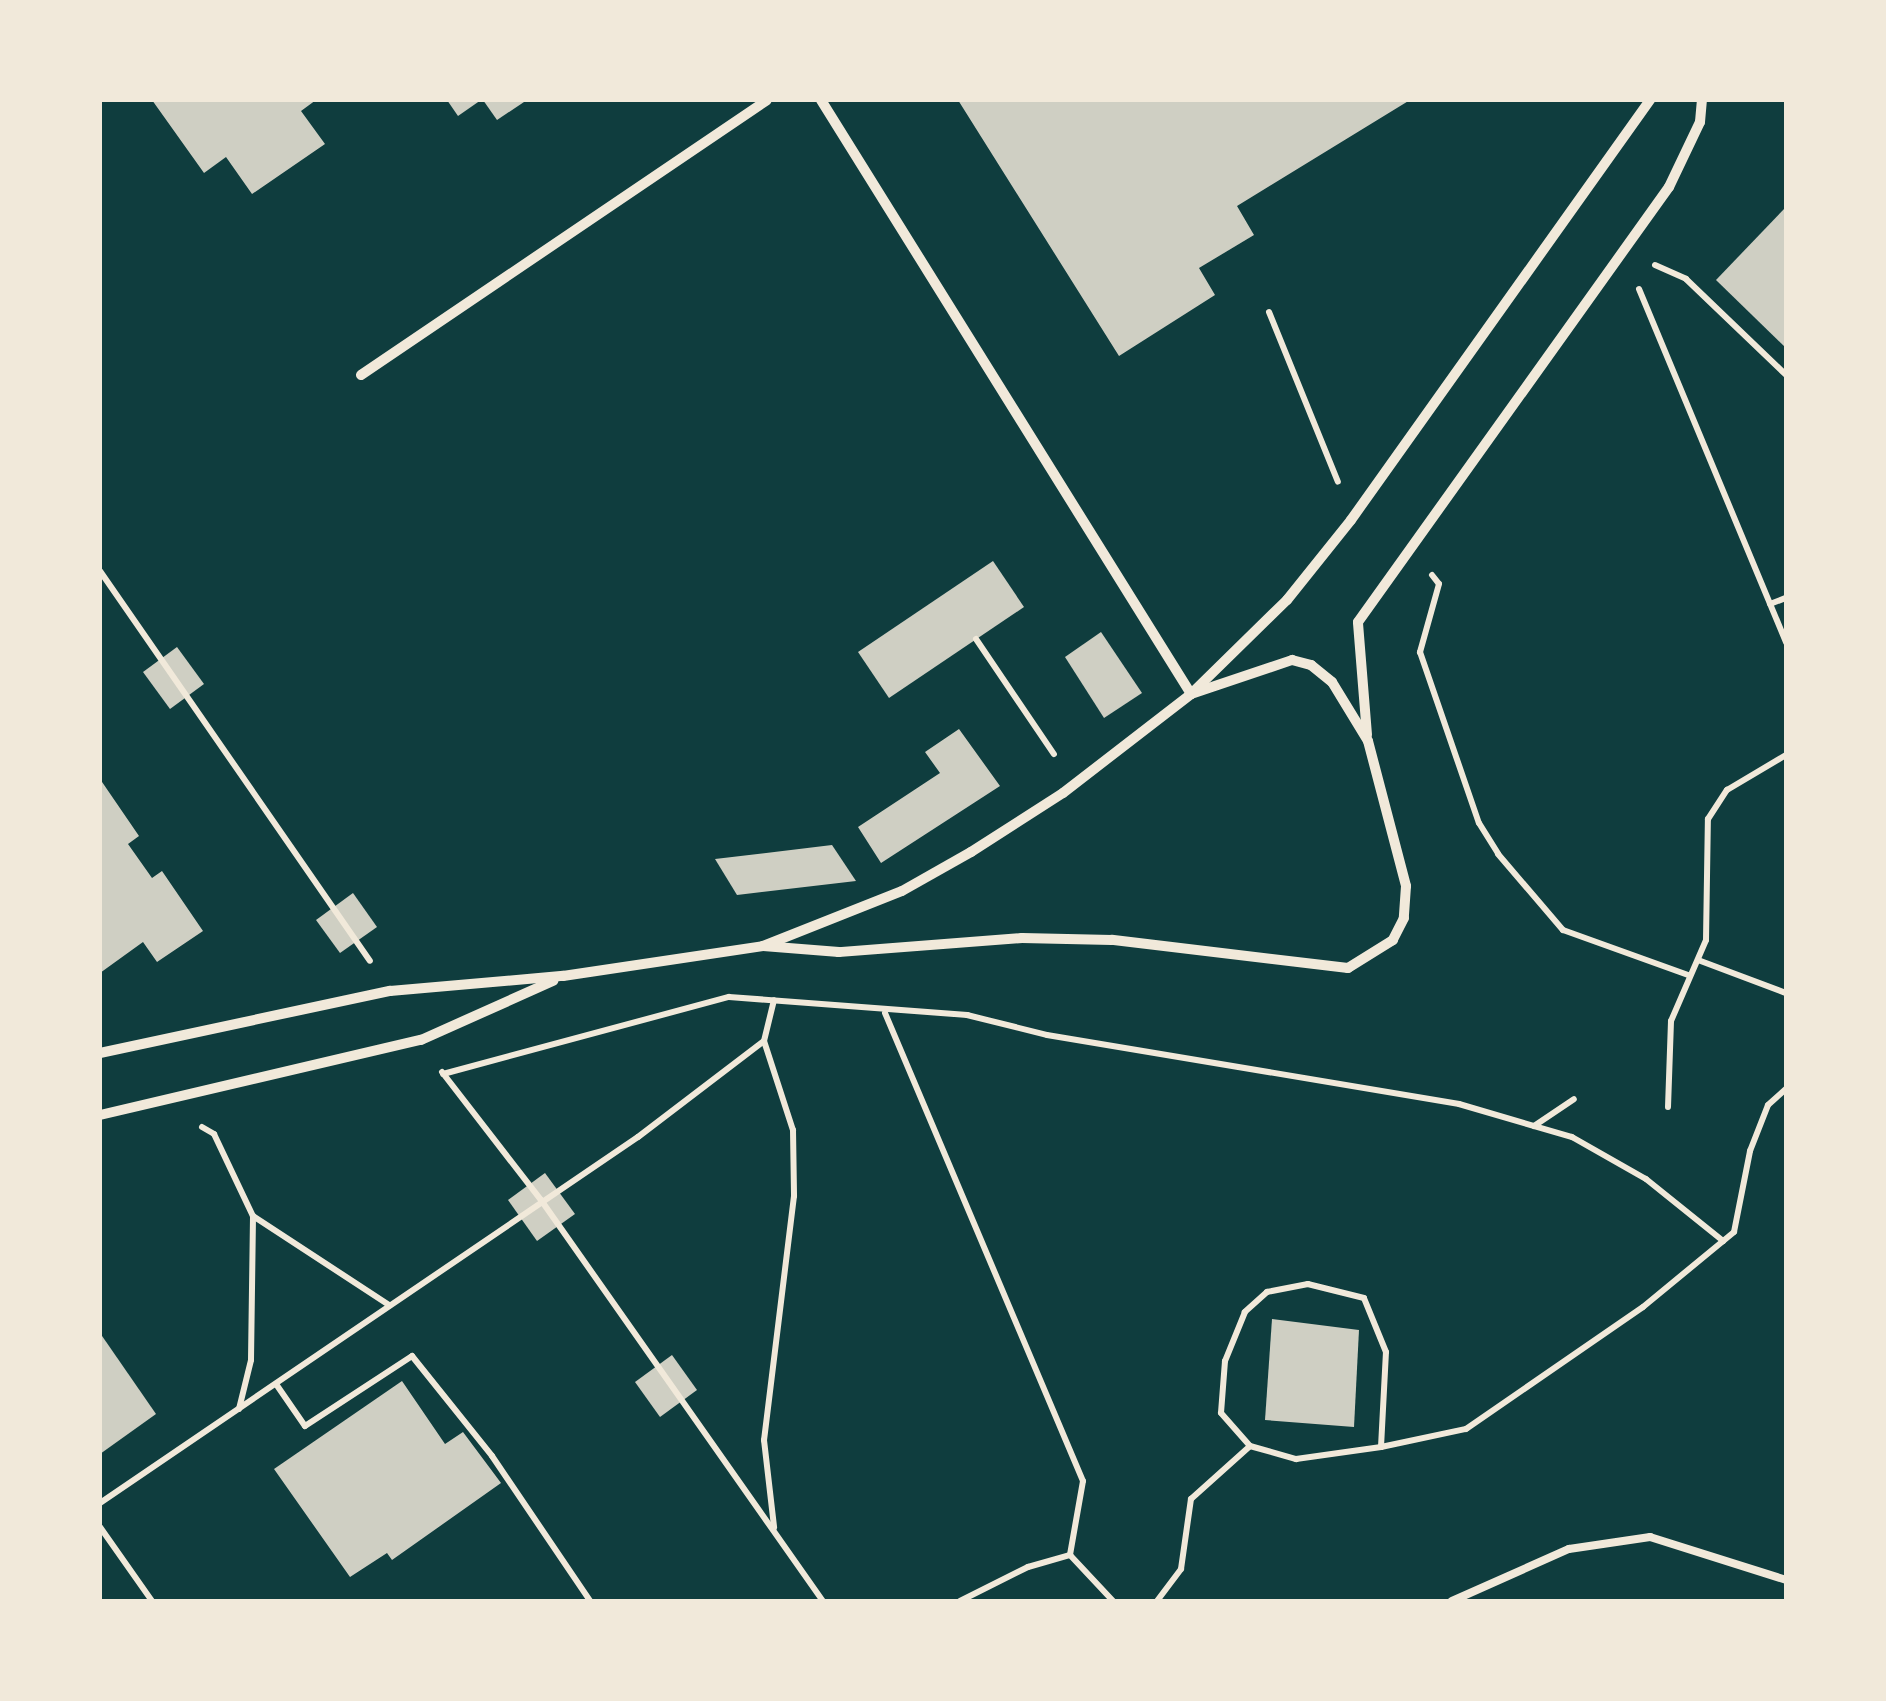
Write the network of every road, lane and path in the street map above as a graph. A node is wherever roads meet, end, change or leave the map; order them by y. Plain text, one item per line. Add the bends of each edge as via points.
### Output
1 (767, 100) edge
2 (821, 100) edge
3 (1650, 100) edge
4 (1702, 100) edge
5 (1622, 251) junction
6 (1270, 312) dead end
7 (361, 375) dead end
8 (1786, 375) edge
9 (1361, 507) junction
10 (1406, 547) junction
11 (100, 571) edge
12 (1786, 598) edge
13 (1770, 604) junction
14 (976, 639) dead end
15 (1786, 642) edge
16 (1191, 694) junction
17 (1368, 741) junction
18 (1786, 755) edge
19 (1076, 783) junction
20 (763, 946) junction
21 (1698, 960) junction
22 (1688, 975) junction
23 (563, 976) junction
24 (390, 991) junction
25 (1786, 993) edge
26 (774, 1000) junction
27 (885, 1013) junction
28 (421, 1040) junction
29 (764, 1041) junction
30 (100, 1053) edge
31 (443, 1074) junction
32 (1786, 1089) edge
33 (1574, 1098) dead end
34 (1668, 1107) dead end
35 (100, 1115) edge
36 (1534, 1126) junction
37 (541, 1200) junction
38 (1724, 1241) junction
39 (389, 1306) junction
40 (276, 1384) junction
41 (238, 1410) junction
42 (1250, 1446) junction
43 (1381, 1447) junction
44 (100, 1503) edge
45 (100, 1526) edge
46 (774, 1528) junction
47 (1070, 1555) junction
48 (1786, 1580) edge
49 (152, 1601) edge
50 (590, 1601) edge
51 (823, 1601) edge
52 (960, 1601) edge
53 (1113, 1601) edge
54 (1156, 1601) edge
55 (1452, 1601) edge

1 - 7 street
2 - 16 street
3 - 9 street
4 - 5 street via 1700,122 1669,187
5 - 8 path via 1686,279
5 - 10 street
5 - 13 path
6 - 9 path via 1332,476
9 - 16 street via 1287,600
10 - 17 street via 1358,622
10 - 22 path via 1440,584 1420,652 1480,822 1498,854 1562,930
11 - 24 path
12 - 13 path
13 - 15 path
14 - 19 path
16 - 17 street via 1266,664 1312,665 1332,682
16 - 19 street
17 - 20 street via 1406,886 1404,918 1393,940 1348,968 1112,940 1022,938 838,952
18 - 21 path via 1727,790 1708,819 1706,940
19 - 20 street via 902,891
20 - 23 street
21 - 22 path
21 - 25 path
22 - 34 path via 1672,1021
23 - 24 street
23 - 28 street
24 - 30 street
26 - 27 path
26 - 29 path
26 - 31 path via 729,998
27 - 36 path via 967,1015 1047,1036 1459,1104
27 - 47 path via 1083,1481
28 - 31 path
28 - 35 street
29 - 37 path via 638,1137
29 - 46 path via 793,1130 794,1196 764,1440
31 - 37 path
32 - 38 path via 1768,1105 1750,1152 1734,1232
33 - 36 path
36 - 38 path via 1572,1137 1646,1179
37 - 39 path
37 - 46 path
38 - 43 path via 1643,1307 1466,1429
39 - 40 path
39 - 41 path via 254,1216 251,1360
40 - 41 path
40 - 50 path via 305,1426 412,1356 492,1456
41 - 44 path
42 - 43 path via 1296,1459
42 - 43 path via 1222,1413 1225,1360 1244,1312 1267,1292 1308,1284 1364,1298 1386,1352
42 - 54 path via 1191,1499 1181,1569
45 - 49 path
46 - 51 path
47 - 52 path via 1028,1566
47 - 53 path
48 - 55 lane via 1650,1538 1569,1549

